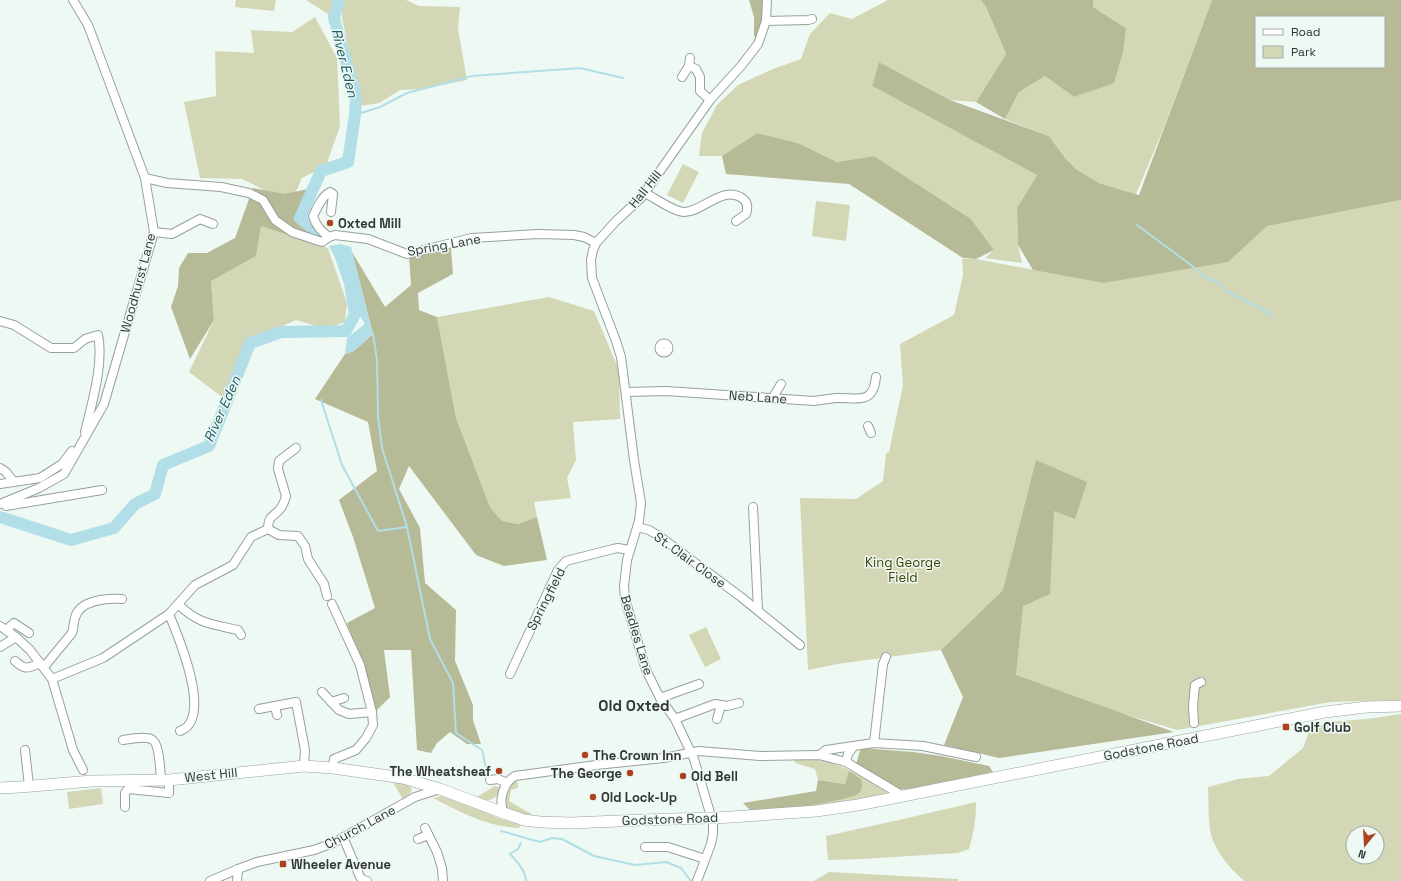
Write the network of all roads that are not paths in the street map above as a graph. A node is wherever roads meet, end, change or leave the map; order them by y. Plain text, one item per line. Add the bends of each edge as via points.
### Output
1 (73, 0) edge
2 (767, 0) edge
3 (812, 18) dead end
4 (766, 21) junction
5 (682, 77) dead end
6 (710, 100) junction
7 (145, 178) junction
8 (645, 193) junction
9 (331, 212) dead end
10 (736, 221) dead end
11 (213, 224) dead end
12 (154, 232) junction
13 (329, 236) junction
14 (596, 243) junction
15 (0, 321) edge
16 (876, 377) dead end
17 (781, 384) dead end
18 (626, 392) junction
19 (772, 399) junction
20 (84, 437) junction
21 (296, 448) dead end
22 (0, 468) edge
23 (14, 482) junction
24 (0, 484) edge
25 (102, 490) dead end
26 (0, 506) edge
27 (753, 507) dead end
28 (637, 527) junction
29 (268, 529) junction
30 (629, 550) junction
31 (756, 588) junction
32 (327, 596) dead end
33 (741, 597) junction
34 (122, 599) dead end
35 (178, 604) junction
36 (332, 604) dead end
37 (758, 610) junction
38 (169, 614) junction
39 (3, 628) edge
40 (240, 630) dead end
41 (28, 633) dead end
42 (16, 637) junction
43 (800, 645) dead end
44 (0, 647) edge
45 (886, 657) dead end
46 (15, 661) dead end
47 (42, 665) junction
48 (510, 674) dead end
49 (52, 679) junction
50 (1201, 682) dead end
51 (699, 684) dead end
52 (322, 692) dead end
53 (344, 698) dead end
54 (660, 698) junction
55 (331, 702) junction
56 (739, 703) dead end
57 (721, 705) junction
58 (275, 706) junction
59 (1401, 706) edge
60 (259, 709) dead end
61 (372, 712) junction
62 (277, 716) dead end
63 (674, 719) junction
64 (717, 719) dead end
65 (1194, 723) dead end
66 (180, 731) dead end
67 (123, 740) dead end
68 (874, 743) junction
69 (854, 746) junction
70 (25, 750) dead end
71 (690, 752) junction
72 (819, 755) junction
73 (976, 757) dead end
74 (846, 762) junction
75 (304, 766) junction
76 (333, 768) junction
77 (83, 770) dead end
78 (165, 780) junction
79 (490, 780) dead end
80 (421, 783) junction
81 (507, 783) junction
82 (29, 786) junction
83 (0, 788) edge
84 (440, 789) junction
85 (903, 796) junction
86 (417, 797) junction
87 (501, 798) junction
88 (477, 804) junction
89 (125, 807) dead end
90 (504, 813) junction
91 (343, 837) junction
92 (418, 839) dead end
93 (645, 846) dead end
94 (705, 859) junction
95 (238, 869) junction
96 (210, 881) edge
97 (237, 881) edge
98 (367, 881) edge
99 (443, 881) edge
100 (697, 881) edge

1 - 7 street, Woodhurst Lane via 88,25
2 - 4 street, Hall Hill
3 - 4 street
4 - 6 street, Hall Hill via 758,44
5 - 6 street via 689,62 700,77 700,91
6 - 8 street, Hall Hill
7 - 12 street, Woodhurst Lane
7 - 13 street, Spring Lane via 250,193 263,200 275,220 292,232 322,242
8 - 10 street via 682,212 691,211 722,196 739,197 746,201 748,208 746,214
8 - 14 street, Hall Hill
9 - 13 street via 333,194 330,192 314,216 321,230
11 - 12 street via 200,219 172,234
12 - 20 street, Woodhurst Lane via 104,404
13 - 14 street, Spring Lane via 368,239 407,254 472,238 538,234 574,235
14 - 18 street, Hall Hill via 590,270 616,341
15 - 20 street via 14,324 52,348 74,348 85,339 98,335 100,344 97,382
16 - 19 street, Neb Lane via 875,387 866,398 814,401
17 - 19 street
18 - 19 street, Neb Lane via 666,391
18 - 28 street, Beadles Lane via 641,503
20 - 23 street via 62,464 40,478
20 - 26 street, Woodhurst Lane via 64,474
21 - 29 street via 279,461 278,468 286,496 280,508 268,521
22 - 23 street
23 - 24 street
25 - 26 street
27 - 31 street
28 - 30 street, Beadles Lane
28 - 33 street, St. Clair Close via 659,536
29 - 32 street via 278,535 298,536 305,546 308,560 324,584
29 - 35 street via 251,537 233,565 195,585
30 - 48 street, Springfield via 613,549 563,564
30 - 54 street, Beadles Lane via 624,576 625,599 646,670
31 - 33 street
31 - 37 street
33 - 37 street, St. Clair Close
34 - 47 street via 99,599 87,604 78,612 72,633
35 - 38 street
35 - 40 street via 203,622
36 - 61 street via 360,665
37 - 43 street, St. Clair Close
38 - 49 street via 103,658
38 - 66 street via 193,689 192,719 187,727
39 - 41 street via 14,623
39 - 42 street
42 - 44 street
42 - 47 street
45 - 68 street via 883,664
46 - 47 street via 27,668
47 - 49 street
49 - 77 street via 73,750
50 - 65 street via 1195,685 1193,692
51 - 54 street
52 - 55 street
53 - 55 street
54 - 63 street, Beadles Lane
55 - 61 street via 339,710 349,714
56 - 57 street
57 - 63 street via 715,704
57 - 64 street
58 - 60 street
58 - 62 street
58 - 75 street via 296,702 305,750
59 - 85 main road, Godstone Road via 1325,712
61 - 76 street via 372,725 366,738 356,750 334,759
63 - 71 street, Beadles Lane
67 - 78 street via 156,738
68 - 69 street
68 - 73 street via 923,746
69 - 72 street via 826,750
69 - 74 street
70 - 82 street
71 - 72 street via 760,756
71 - 81 street via 679,756 514,776
71 - 94 street, Beadles Lane via 713,823 712,839
72 - 74 street
74 - 85 street
75 - 76 main road, West Hill
75 - 78 main road, West Hill
76 - 80 main road, West Hill
78 - 82 main road, West Hill via 92,781
78 - 89 street via 169,793 128,789 125,793
79 - 81 street via 498,779
80 - 84 main road, Godstone Road
80 - 86 street
81 - 87 street
82 - 83 main road, West Hill
84 - 86 street, Church Lane
84 - 88 main road, Godstone Road
85 - 90 main road, Godstone Road via 816,811 711,818 553,823 524,820
86 - 91 street, Church Lane
87 - 88 street
87 - 90 street
88 - 90 main road, Godstone Road
91 - 95 street, Church Lane via 314,850
91 - 98 street via 360,877
92 - 99 street via 426,831 437,852
93 - 94 street via 668,847
94 - 100 street, Beadles Lane
95 - 96 street, Church Lane
95 - 97 street

